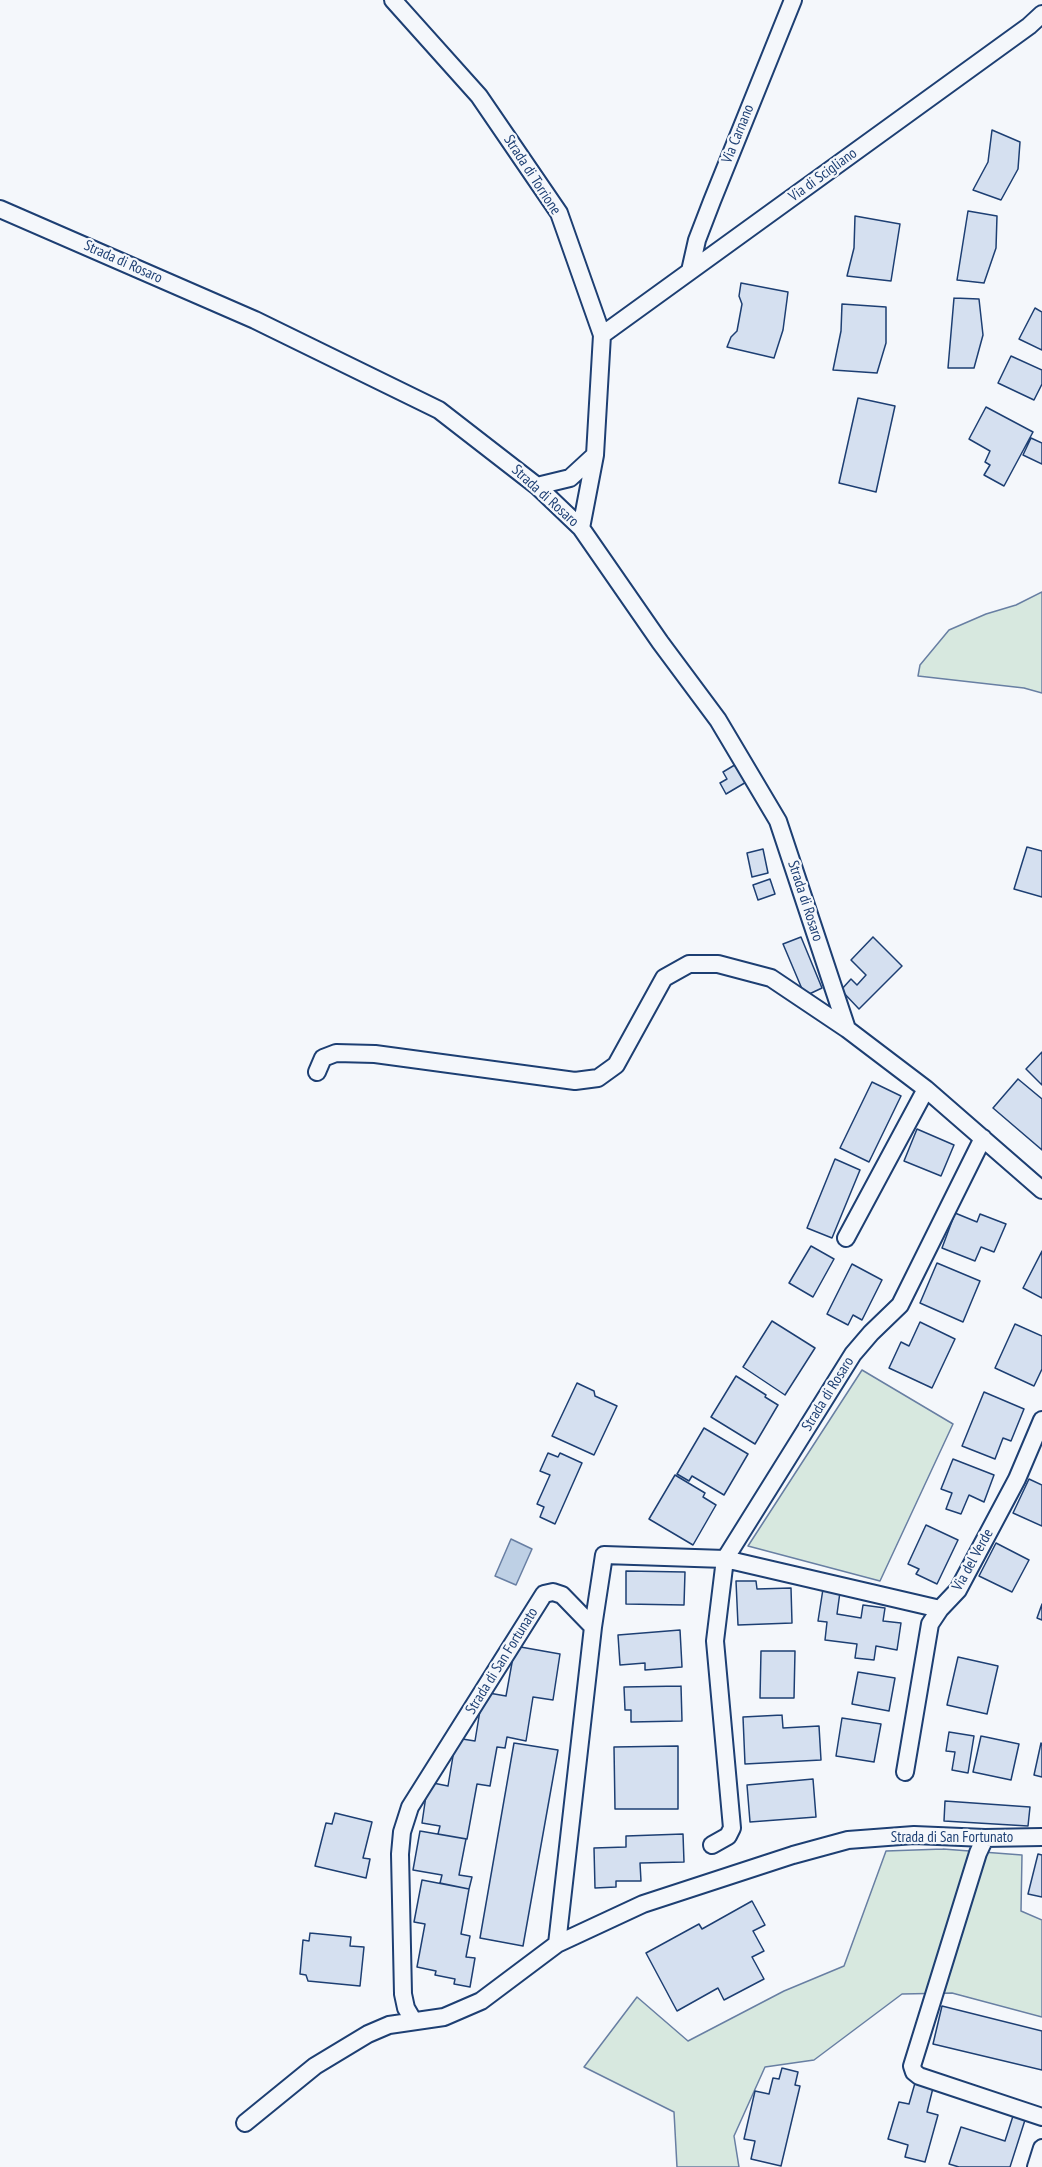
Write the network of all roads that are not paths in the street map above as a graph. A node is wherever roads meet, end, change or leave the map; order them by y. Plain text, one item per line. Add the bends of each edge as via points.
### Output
1 (393, 0) edge
2 (793, 0) edge
3 (1042, 14) edge
4 (0, 209) edge
5 (690, 271) junction
6 (602, 335) junction
7 (595, 455) junction
8 (537, 486) junction
9 (581, 528) junction
10 (847, 1029) junction
11 (318, 1072) dead end
12 (926, 1089) junction
13 (983, 1138) junction
14 (1042, 1190) edge
15 (846, 1238) dead end
16 (1042, 1420) edge
17 (725, 1559) junction
18 (940, 1609) junction
19 (593, 1627) junction
20 (905, 1772) dead end
21 (1042, 1837) edge
22 (985, 1838) junction
23 (712, 1845) dead end
24 (557, 1944) junction
25 (413, 2020) junction
26 (1042, 2117) edge
27 (245, 2122) dead end
28 (1042, 2148) edge
29 (1036, 2167) edge

1 - 6 street, Strada di Torrione via 479,96 559,213
2 - 5 street, Via Carnano via 708,210
3 - 5 street, Via di Scigliano
4 - 8 street, Strada di Rosaro via 255,320 439,410
5 - 6 street, Via di Scigliano
6 - 7 street, Strada di Torrione
7 - 8 street via 570,478
7 - 9 street, Strada di Torrione
8 - 9 street, Strada di Rosaro
9 - 10 street, Strada di Rosaro via 718,720 778,821
10 - 11 street via 771,978 718,964 689,964 664,978 616,1065 598,1078 575,1081 375,1054 336,1053 323,1058
10 - 12 street
12 - 13 street
12 - 15 street
13 - 14 street
13 - 17 street, Strada di Rosaro via 900,1305 853,1354
16 - 18 street, Via del Verde via 1017,1479 958,1590
17 - 18 street
17 - 19 street via 604,1555
17 - 23 street, Strada di Rosaro via 715,1641 732,1828 728,1836
18 - 20 street, Via del Verde via 930,1624
19 - 24 street
19 - 25 street, Strada di San Fortunato via 562,1595 544,1594 410,1808 400,1854 403,1994
21 - 22 street, Strada di San Fortunato
22 - 24 street, Strada di San Fortunato via 914,1835 848,1840 793,1854 643,1904
22 - 26 street via 912,2066 919,2076
24 - 25 street, Strada di San Fortunato via 481,2001 444,2017
25 - 27 street, Strada di San Fortunato via 369,2034 315,2066
28 - 29 street

